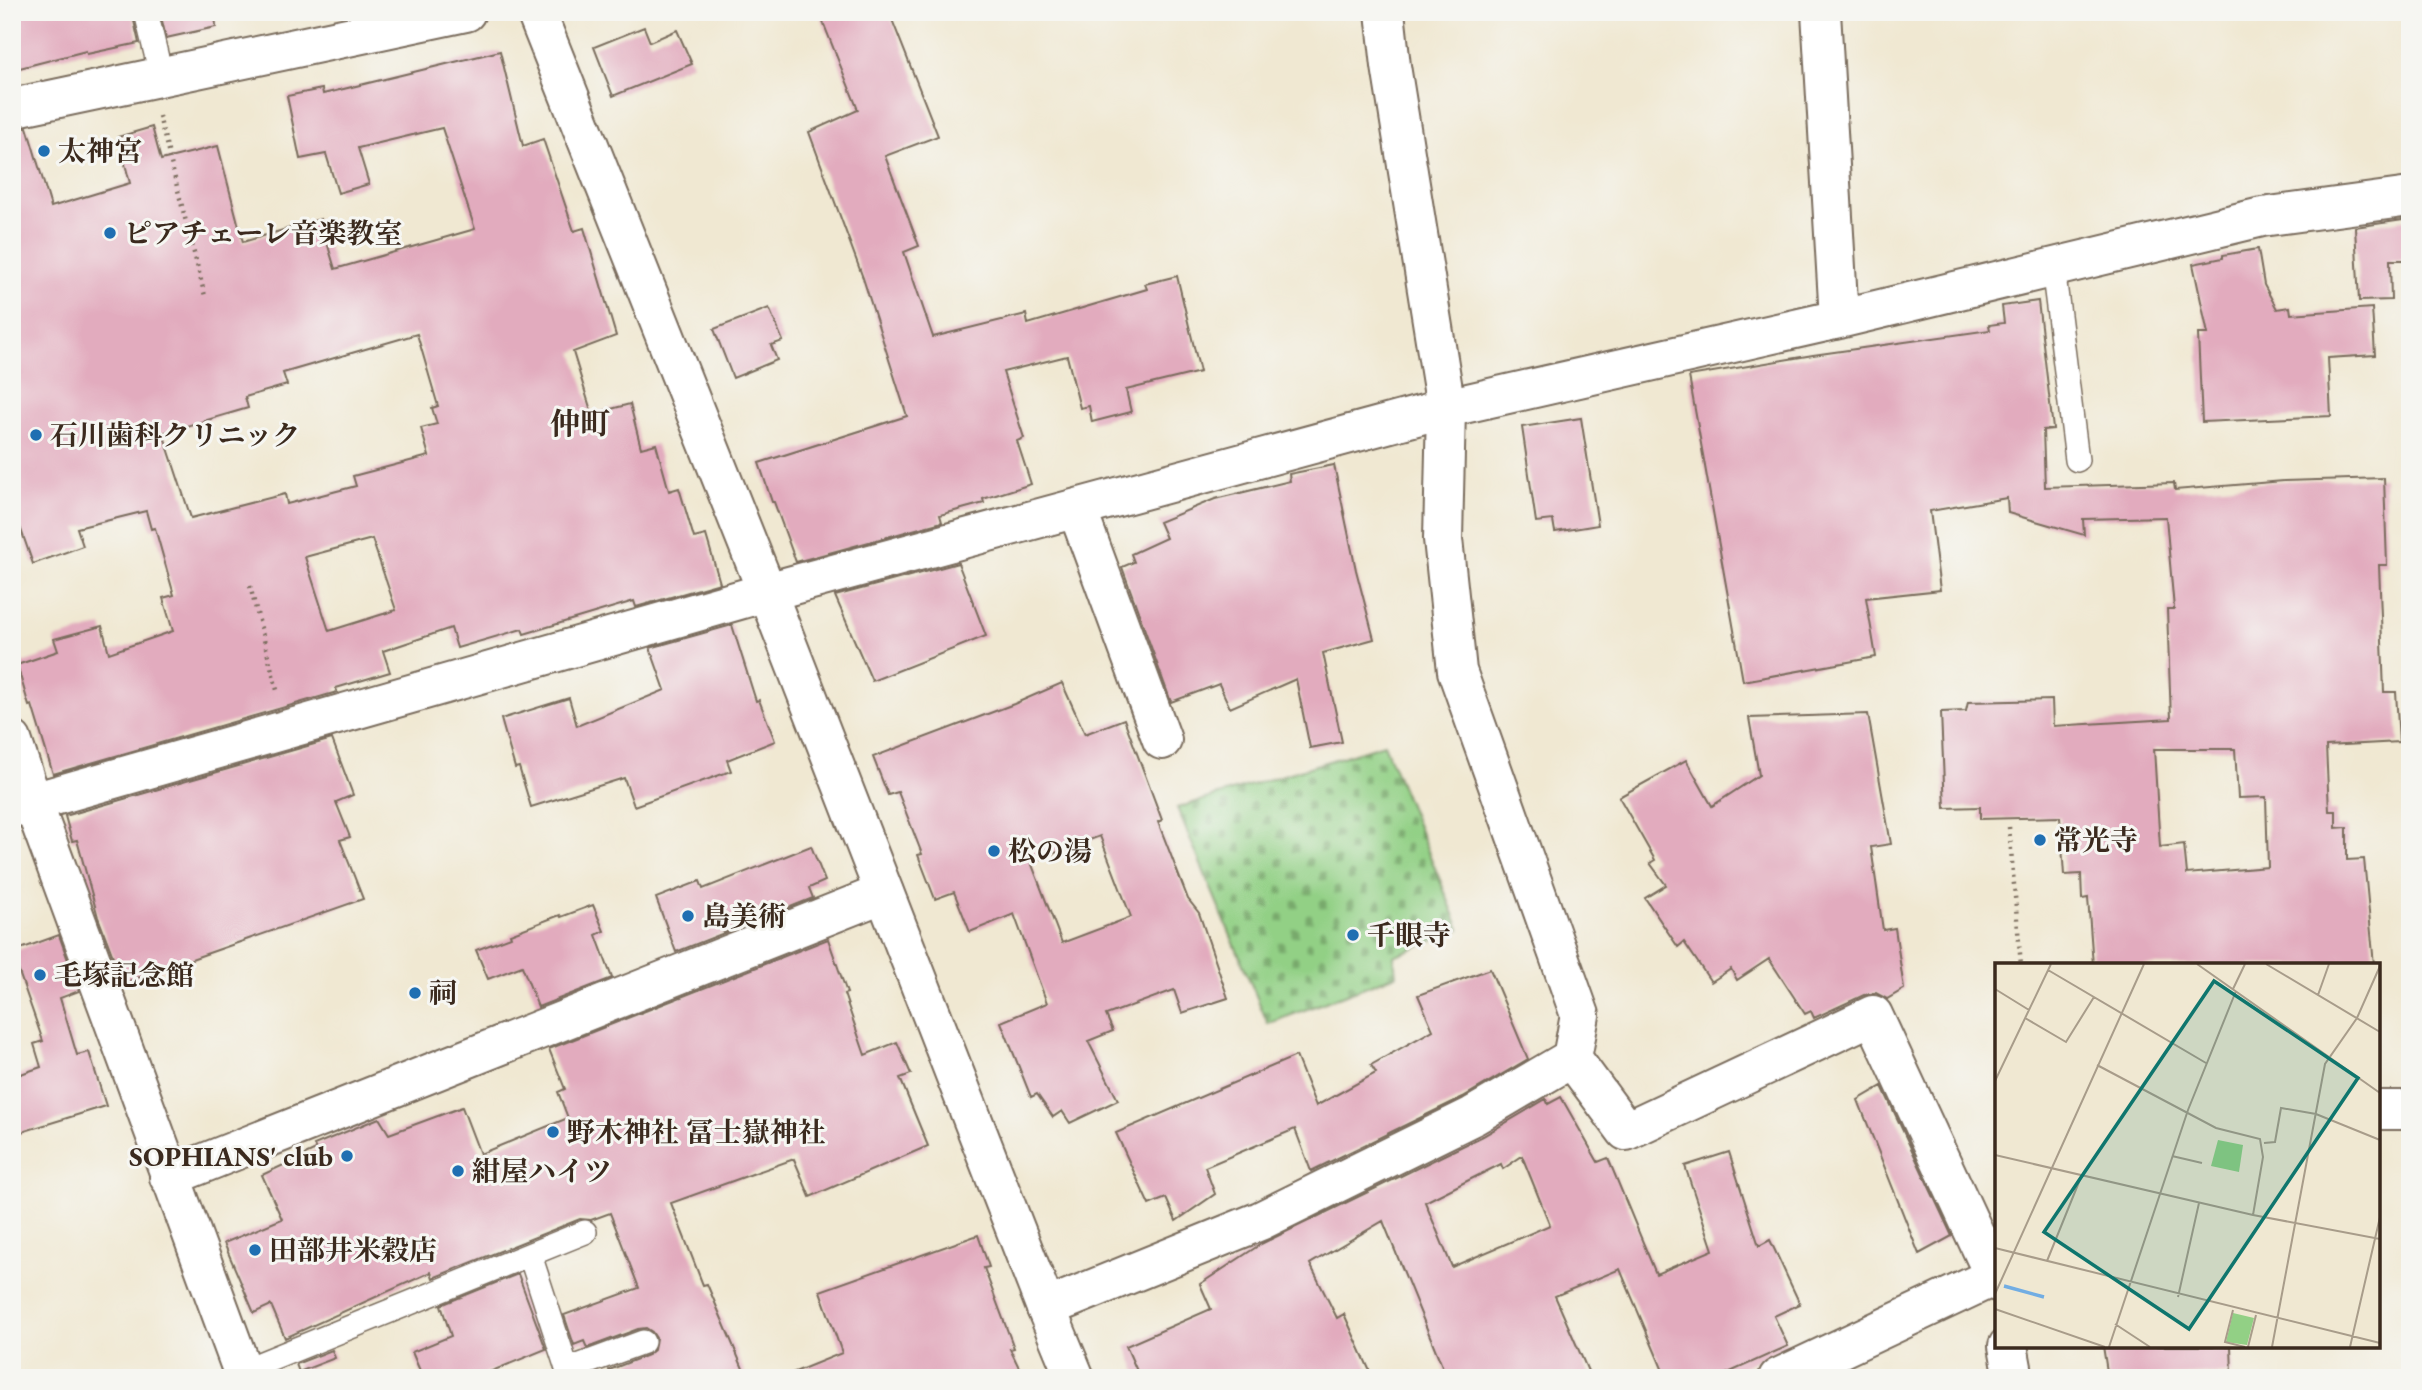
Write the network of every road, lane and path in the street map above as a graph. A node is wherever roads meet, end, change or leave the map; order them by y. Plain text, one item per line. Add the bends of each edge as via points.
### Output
1 (146, 12) edge
2 (466, 12) edge
3 (536, 12) edge
4 (1385, 12) edge
5 (1821, 12) edge
6 (155, 76) junction
7 (12, 108) edge
8 (2410, 197) edge
9 (2053, 267) junction
10 (205, 296) dead end
11 (1839, 319) junction
12 (1446, 408) junction
13 (2077, 460) dead end
14 (1077, 509) junction
15 (250, 586) dead end
16 (767, 592) junction
17 (288, 730) junction
18 (12, 740) edge
19 (1161, 740) dead end
20 (23, 806) edge
21 (2008, 827) dead end
22 (884, 892) junction
23 (2021, 963) edge
24 (1572, 1058) junction
25 (2380, 1110) edge
26 (2410, 1110) edge
27 (169, 1177) junction
28 (585, 1233) dead end
29 (530, 1255) junction
30 (1995, 1275) edge
31 (1995, 1277) edge
32 (1046, 1308) junction
33 (643, 1342) dead end
34 (2008, 1348) edge
35 (243, 1374) edge
36 (569, 1374) edge
37 (1076, 1378) edge
38 (1778, 1378) edge
39 (2014, 1378) edge

1 - 6 lane
2 - 6 street
3 - 16 street
4 - 12 street
5 - 11 street
6 - 7 street
6 - 10 path
8 - 9 street via 2262,217
9 - 11 street
9 - 13 lane
11 - 12 street
12 - 14 street
12 - 24 street via 1443,539 1457,671 1580,1015
14 - 16 street
14 - 19 street
15 - 17 path
16 - 17 street
16 - 22 street
17 - 20 street
18 - 20 street
20 - 27 street
21 - 23 path
22 - 27 street
22 - 32 street
24 - 30 street via 1626,1131 1873,1015
24 - 32 street via 1473,1116 1260,1221
25 - 26 street
27 - 35 street
28 - 29 lane
29 - 35 lane
29 - 36 lane
31 - 38 street
32 - 37 street
33 - 36 lane
34 - 39 street

